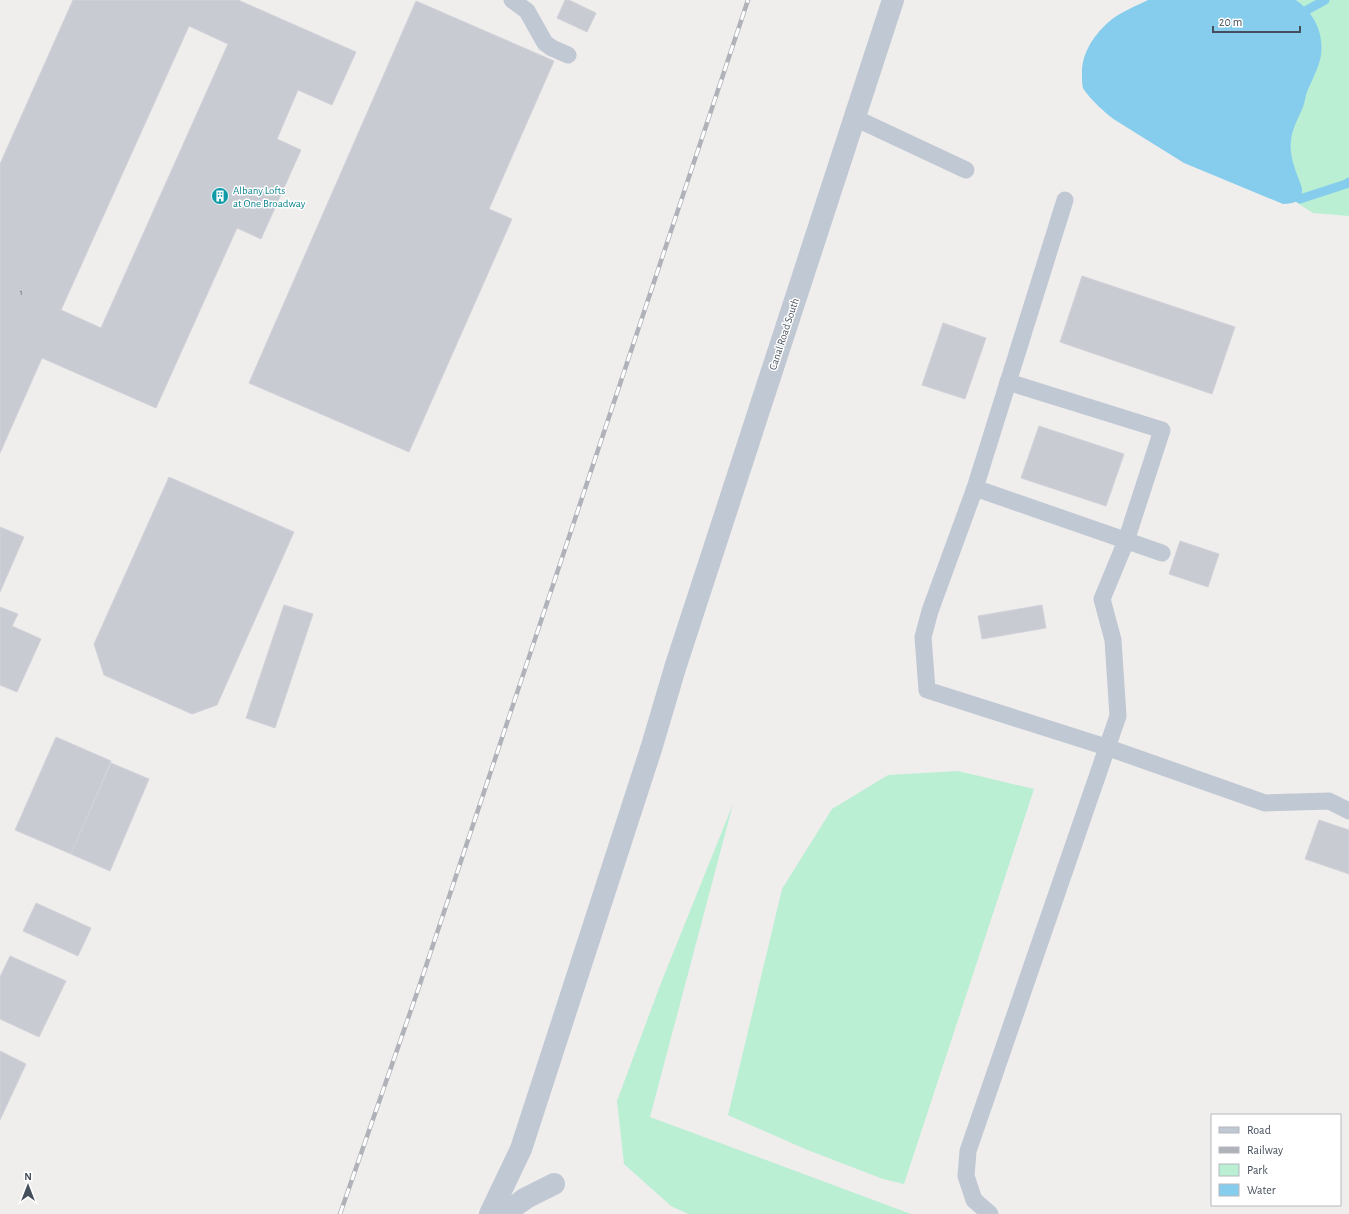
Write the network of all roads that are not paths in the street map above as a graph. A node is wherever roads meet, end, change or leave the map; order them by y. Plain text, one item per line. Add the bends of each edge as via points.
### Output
1 (512, 0) edge
2 (893, 0) edge
3 (568, 55) dead end
4 (855, 118) junction
5 (966, 170) dead end
6 (1065, 200) dead end
7 (1008, 382) junction
8 (975, 488) junction
9 (1126, 541) junction
10 (1162, 553) dead end
11 (1106, 747) junction
12 (1349, 811) edge
13 (554, 1184) dead end
14 (490, 1214) edge
15 (504, 1214) edge
16 (990, 1214) edge

1 - 3 lane via 527,11 545,43
2 - 4 street, Canal Road South
4 - 5 lane
4 - 14 street, Canal Road South via 521,1149
6 - 7 lane
7 - 8 lane
7 - 9 lane via 1162,430
8 - 9 lane
8 - 11 lane via 930,610 923,637 927,690
9 - 10 lane
9 - 11 lane via 1102,599 1113,640 1118,716
11 - 12 lane via 1264,803 1329,801
11 - 16 lane via 968,1151 966,1176 974,1200
13 - 15 street via 526,1198

